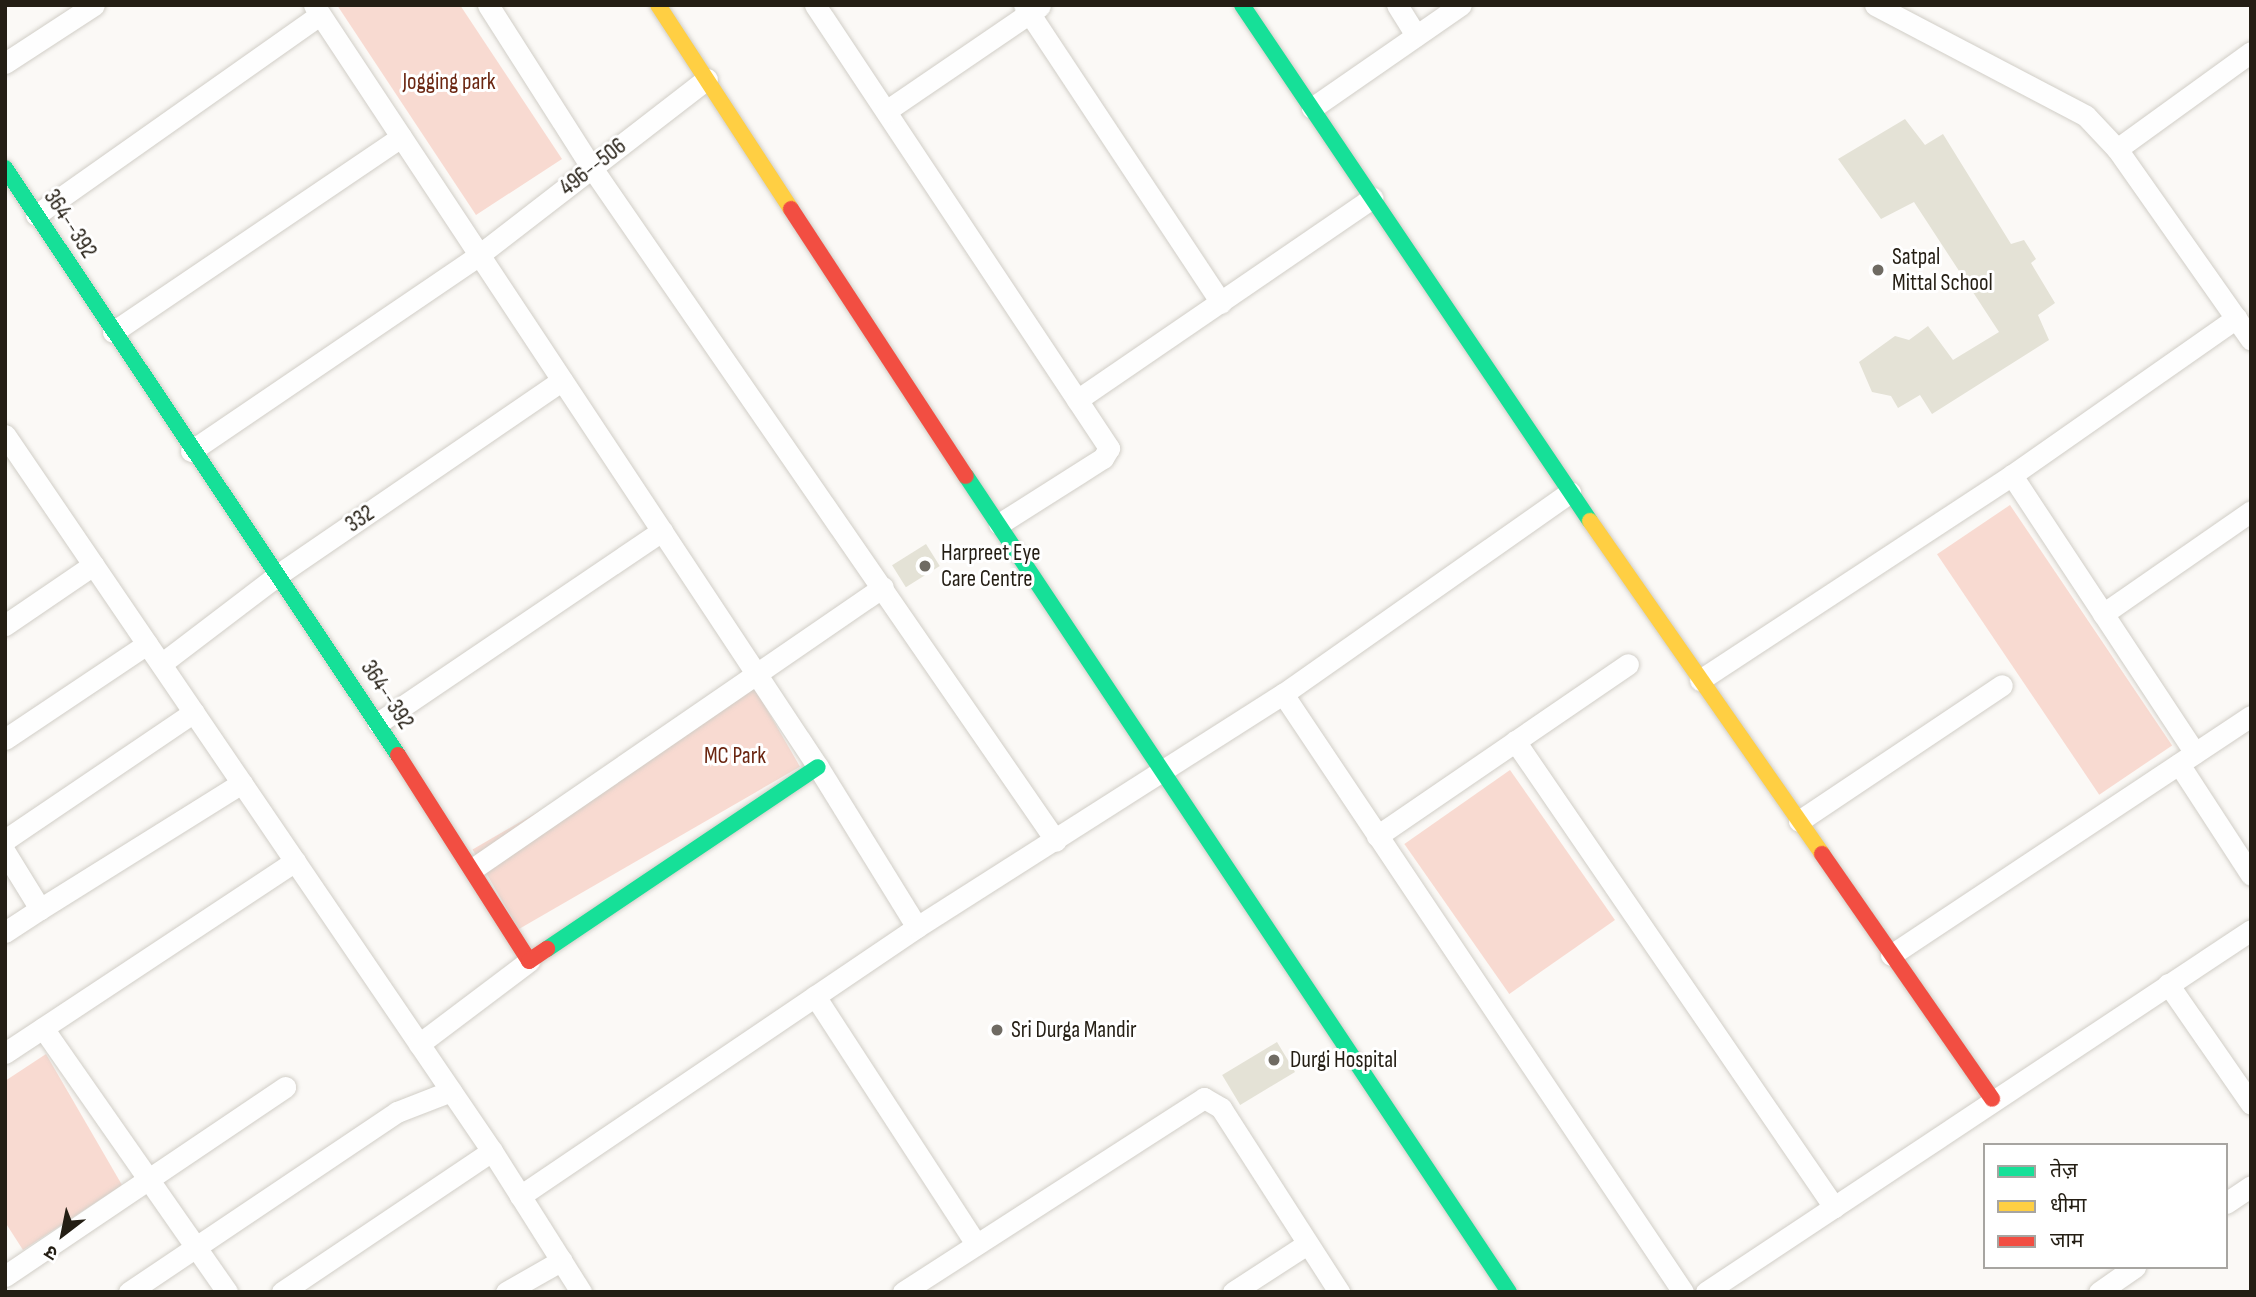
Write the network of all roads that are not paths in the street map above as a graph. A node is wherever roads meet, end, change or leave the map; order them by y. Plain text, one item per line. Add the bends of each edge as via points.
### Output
1 (93, 5) edge
2 (488, 5) edge
3 (658, 5) edge
4 (816, 5) edge
5 (1242, 5) edge
6 (1397, 5) edge
7 (1461, 5) edge
8 (1875, 5) edge
9 (1032, 8) edge
10 (317, 10) edge
11 (1416, 35) junction
12 (2251, 52) edge
13 (5, 63) edge
14 (707, 79) junction
15 (1312, 108) junction
16 (886, 111) junction
17 (401, 137) junction
18 (2117, 149) junction
19 (5, 168) edge
20 (592, 168) junction
21 (1372, 198) junction
22 (36, 215) junction
23 (479, 255) junction
24 (1221, 303) junction
25 (2236, 318) junction
26 (113, 332) junction
27 (2251, 340) edge
28 (562, 380) junction
29 (1077, 400) junction
30 (5, 435) edge
31 (191, 451) junction
32 (14, 467) edge
33 (2012, 475) junction
34 (1570, 492) junction
35 (2251, 512) edge
36 (999, 524) junction
37 (662, 531) junction
38 (93, 565) junction
39 (279, 574) junction
40 (883, 587) junction
41 (2104, 614) junction
42 (5, 625) edge
43 (147, 644) junction
44 (161, 664) junction
45 (1628, 664) dead end
46 (757, 675) junction
47 (1700, 680) junction
48 (2002, 685) dead end
49 (1283, 694) junction
50 (194, 712) junction
51 (2251, 716) edge
52 (378, 723) junction
53 (5, 739) edge
54 (1515, 741) junction
55 (2187, 759) junction
56 (818, 767) junction
57 (1160, 773) junction
58 (242, 783) junction
59 (1798, 821) junction
60 (1377, 836) junction
61 (5, 840) edge
62 (1056, 841) junction
63 (5, 852) edge
64 (295, 861) junction
65 (474, 868) junction
66 (2251, 875) edge
67 (40, 909) junction
68 (917, 927) junction
69 (2251, 930) edge
70 (5, 932) edge
71 (1891, 955) junction
72 (529, 961) junction
73 (2168, 984) junction
74 (816, 996) junction
75 (43, 1028) junction
76 (419, 1044) junction
77 (5, 1053) edge
78 (285, 1087) dead end
79 (451, 1091) junction
80 (1992, 1099) junction
81 (2251, 1104) edge
82 (492, 1151) junction
83 (149, 1181) junction
84 (2251, 1186) edge
85 (520, 1196) junction
86 (2228, 1202) edge
87 (1834, 1207) junction
88 (976, 1244) junction
89 (1307, 1244) junction
90 (196, 1247) junction
91 (562, 1260) junction
92 (2131, 1269) edge
93 (5, 1276) edge
94 (130, 1292) edge
95 (227, 1292) edge
96 (282, 1292) edge
97 (506, 1292) edge
98 (581, 1292) edge
99 (903, 1292) edge
100 (1233, 1292) edge
101 (1339, 1292) edge
102 (1509, 1292) edge
103 (1683, 1292) edge
104 (1706, 1292) edge
105 (2099, 1292) edge

1 - 13 street
2 - 20 street
3 - 14 street
4 - 16 street
5 - 15 street
6 - 11 street
7 - 11 street
8 - 18 street via 2067,103
9 - 16 street
9 - 24 street
10 - 17 street
10 - 22 street
11 - 15 street
12 - 18 street
14 - 20 street, 496--506
14 - 36 street
15 - 21 street
16 - 29 street
17 - 23 street
17 - 26 street
18 - 25 street
19 - 22 street, 364--392
20 - 23 street, 496--506
20 - 40 street
21 - 24 street
21 - 34 street
22 - 26 street, 364--392
23 - 28 street
23 - 31 street, 496--506
24 - 29 street
25 - 27 street
25 - 33 street
26 - 31 street, 364--392
28 - 37 street
28 - 39 street, 332
29 - 36 street via 1105,439 1109,448 1103,458
30 - 32 street
31 - 39 street, 364--392
32 - 38 street
33 - 41 street
33 - 47 street
34 - 47 street
34 - 49 street
35 - 41 street
36 - 57 street
37 - 46 street
37 - 52 street
38 - 42 street
38 - 43 street
39 - 44 street, 332
39 - 52 street, 364--392
40 - 46 street
40 - 62 street
41 - 55 street
43 - 44 street
43 - 53 street
44 - 50 street
45 - 54 street
46 - 56 street
46 - 65 street
47 - 59 street
48 - 59 street
49 - 57 street
49 - 60 street
50 - 58 street
50 - 61 street
51 - 55 street
52 - 65 street, 364--392
54 - 60 street
54 - 87 street
55 - 66 street
55 - 71 street
56 - 68 street
56 - 72 street
57 - 62 street
57 - 102 street
58 - 64 street
58 - 67 street
59 - 71 street
60 - 103 street
62 - 68 street
63 - 67 street
64 - 75 street
64 - 76 street
65 - 72 street, 364--392
67 - 70 street
68 - 74 street
69 - 73 street
71 - 80 street
72 - 76 street
73 - 80 street
73 - 81 street
74 - 85 street
74 - 88 street
75 - 77 street
75 - 83 street
76 - 79 street
78 - 83 street
79 - 82 street
79 - 90 street via 397,1112
80 - 87 street
82 - 85 street
82 - 96 street
83 - 90 street
83 - 93 street
84 - 86 street
85 - 91 street
87 - 104 street
88 - 89 street via 1204,1098 1222,1108
88 - 99 street
89 - 100 street
89 - 101 street
90 - 94 street
90 - 95 street
91 - 97 street
91 - 98 street
92 - 105 street

